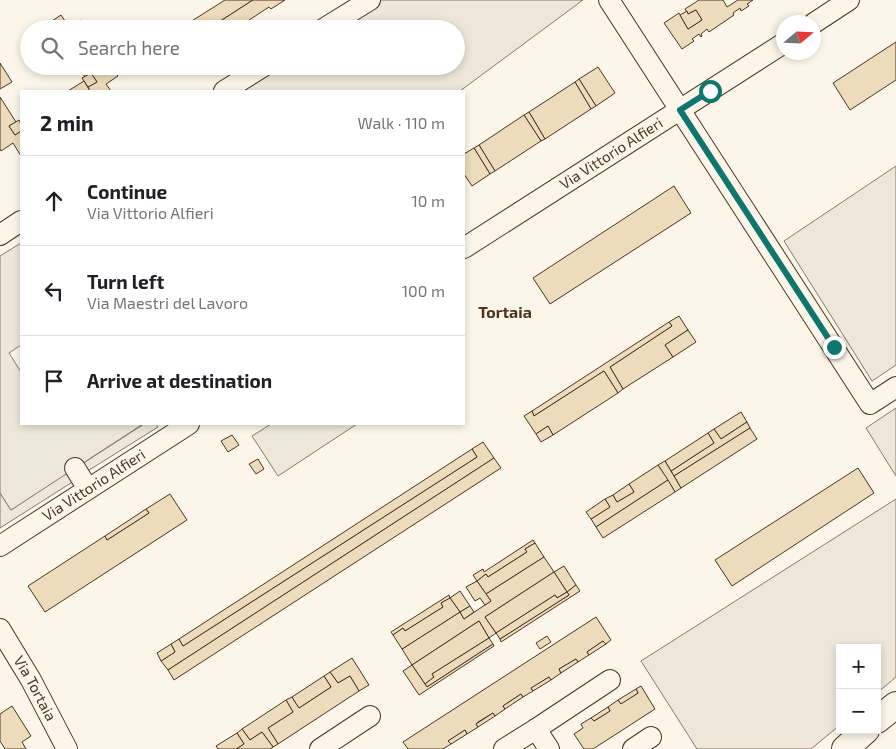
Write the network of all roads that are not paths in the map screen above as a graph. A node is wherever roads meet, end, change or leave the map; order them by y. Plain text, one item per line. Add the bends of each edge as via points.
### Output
1 (370, 0) edge
2 (609, 0) edge
3 (849, 0) edge
4 (821, 18) edge
5 (338, 20) edge
6 (776, 48) edge
7 (250, 75) edge
8 (226, 90) edge
9 (680, 110) junction
10 (20, 222) edge
11 (0, 235) edge
12 (465, 247) edge
13 (896, 387) edge
14 (186, 425) edge
15 (75, 468) dead end
16 (88, 489) junction
17 (0, 546) edge
18 (0, 629) edge
19 (610, 680) dead end
20 (896, 705) edge
21 (370, 716) dead end
22 (881, 717) edge
23 (536, 729) junction
24 (862, 734) edge
25 (652, 737) dead end
26 (67, 749) edge
27 (320, 749) edge
28 (504, 749) edge
29 (549, 749) edge
30 (633, 749) edge
31 (845, 749) edge

1 - 5 street
2 - 9 street
3 - 4 street
6 - 9 street, Via Vittorio Alfieri
7 - 8 street
9 - 12 street, Via Vittorio Alfieri
9 - 13 street via 870,404
10 - 11 street
14 - 16 street, Via Vittorio Alfieri
15 - 16 street
16 - 17 street, Via Vittorio Alfieri
18 - 26 street, Via Tortaia
19 - 23 street
20 - 22 main road
21 - 27 street
23 - 28 street
23 - 29 street
24 - 31 main road
25 - 30 street

